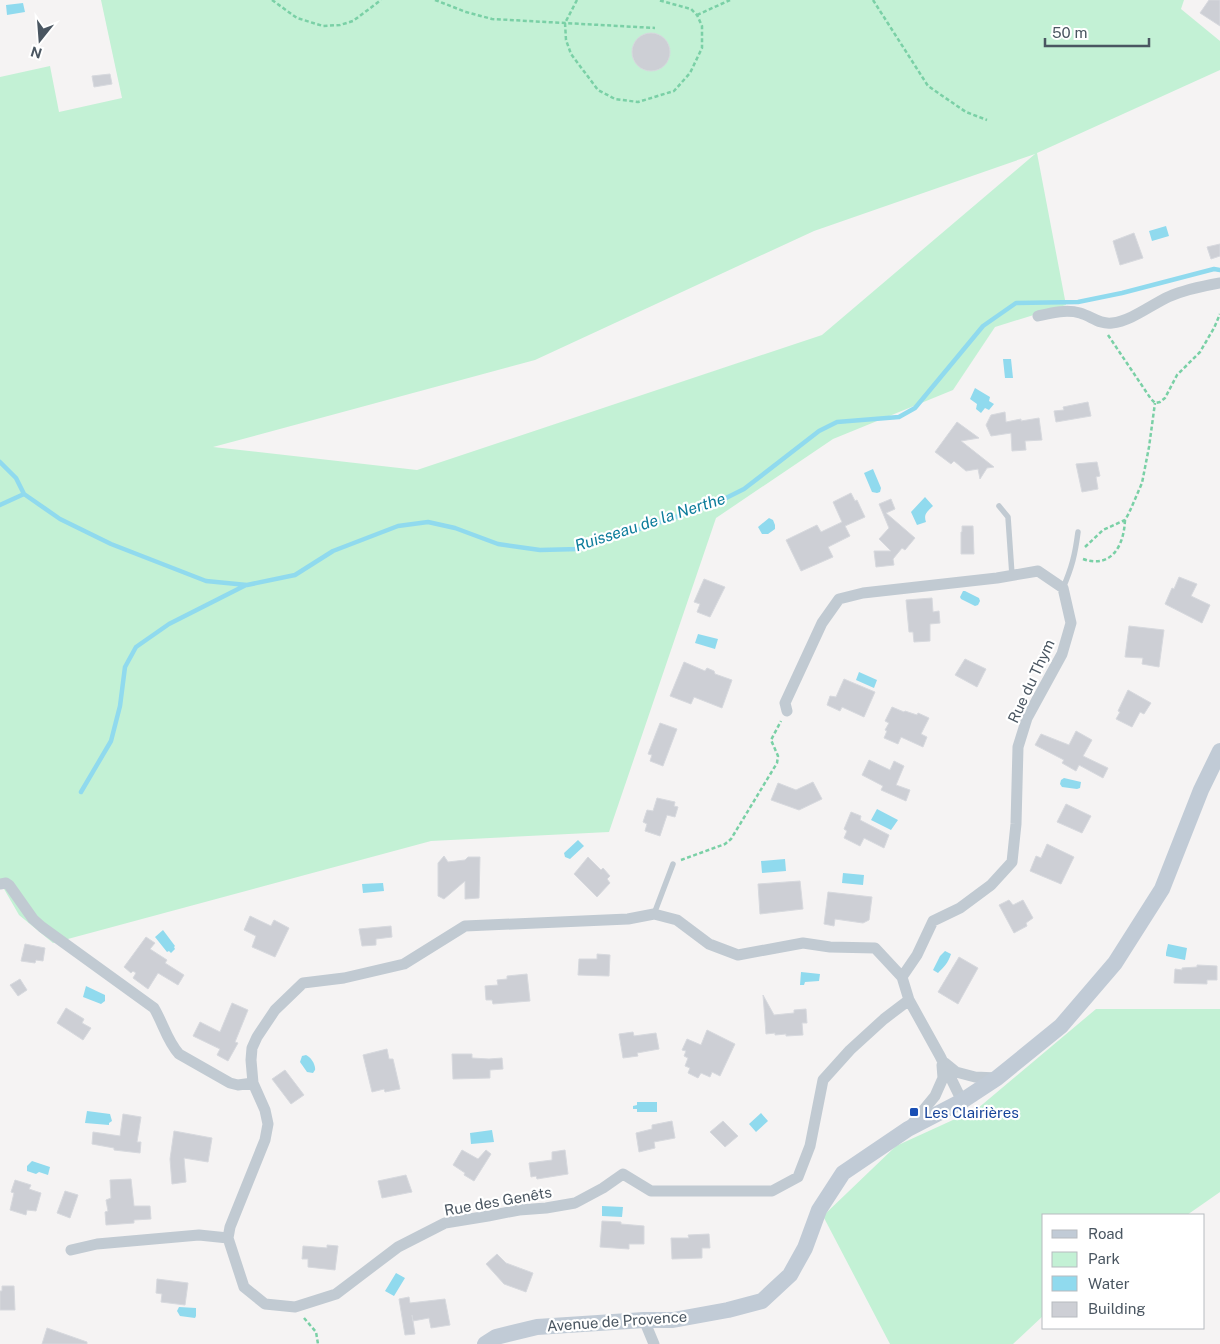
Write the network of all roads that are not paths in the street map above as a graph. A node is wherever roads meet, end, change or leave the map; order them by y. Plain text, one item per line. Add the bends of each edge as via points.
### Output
1 (1220, 283) edge
2 (1038, 316) dead end
3 (999, 506) dead end
4 (1078, 532) dead end
5 (1012, 575) junction
6 (1063, 588) junction
7 (787, 711) road end
8 (1220, 752) edge
9 (673, 864) road end
10 (0, 884) edge
11 (654, 914) junction
12 (902, 977) junction
13 (909, 1000) junction
14 (942, 1060) junction
15 (997, 1078) junction
16 (254, 1083) junction
17 (962, 1101) junction
18 (908, 1129) junction
19 (228, 1238) junction
20 (71, 1250) dead end
21 (644, 1320) junction
22 (485, 1344) edge
23 (654, 1344) edge

1 - 2 street via 1168,297 1114,323 1073,311
3 - 5 lane via 1008,517
4 - 6 lane via 1071,570
5 - 6 street via 1038,571
5 - 7 street via 839,599 822,623 785,704
6 - 12 street, Rue du Thym via 1071,623 1062,654 1027,718 1018,747 1012,862 960,908 933,921
8 - 15 street, Avenue de Provence via 1201,790 1162,889 1115,963 1061,1026
9 - 11 lane
10 - 16 street via 9,885 42,927 154,1008 179,1054 230,1083 238,1086
11 - 12 street via 677,920 709,944 738,955 803,943 875,948
11 - 16 street via 628,919 465,926 404,964 344,978 303,983 275,1010 257,1037 251,1060
12 - 13 street
13 - 14 street
13 - 19 street, Rue des Genêts via 850,1050 823,1080 810,1146 798,1177 772,1191 651,1191 623,1174 575,1203 445,1223 398,1247 336,1294 295,1307 265,1304 244,1287
14 - 15 street via 956,1072
14 - 17 street
14 - 18 street via 943,1078 935,1096
15 - 17 street, Avenue de Provence
16 - 19 street via 268,1124
17 - 18 street, Avenue de Provence
18 - 21 street, Avenue de Provence via 843,1172 819,1210 805,1248 790,1275 762,1301 673,1320
19 - 20 street via 199,1235 97,1244
21 - 22 street, Avenue de Provence via 537,1327 496,1337
21 - 23 street

